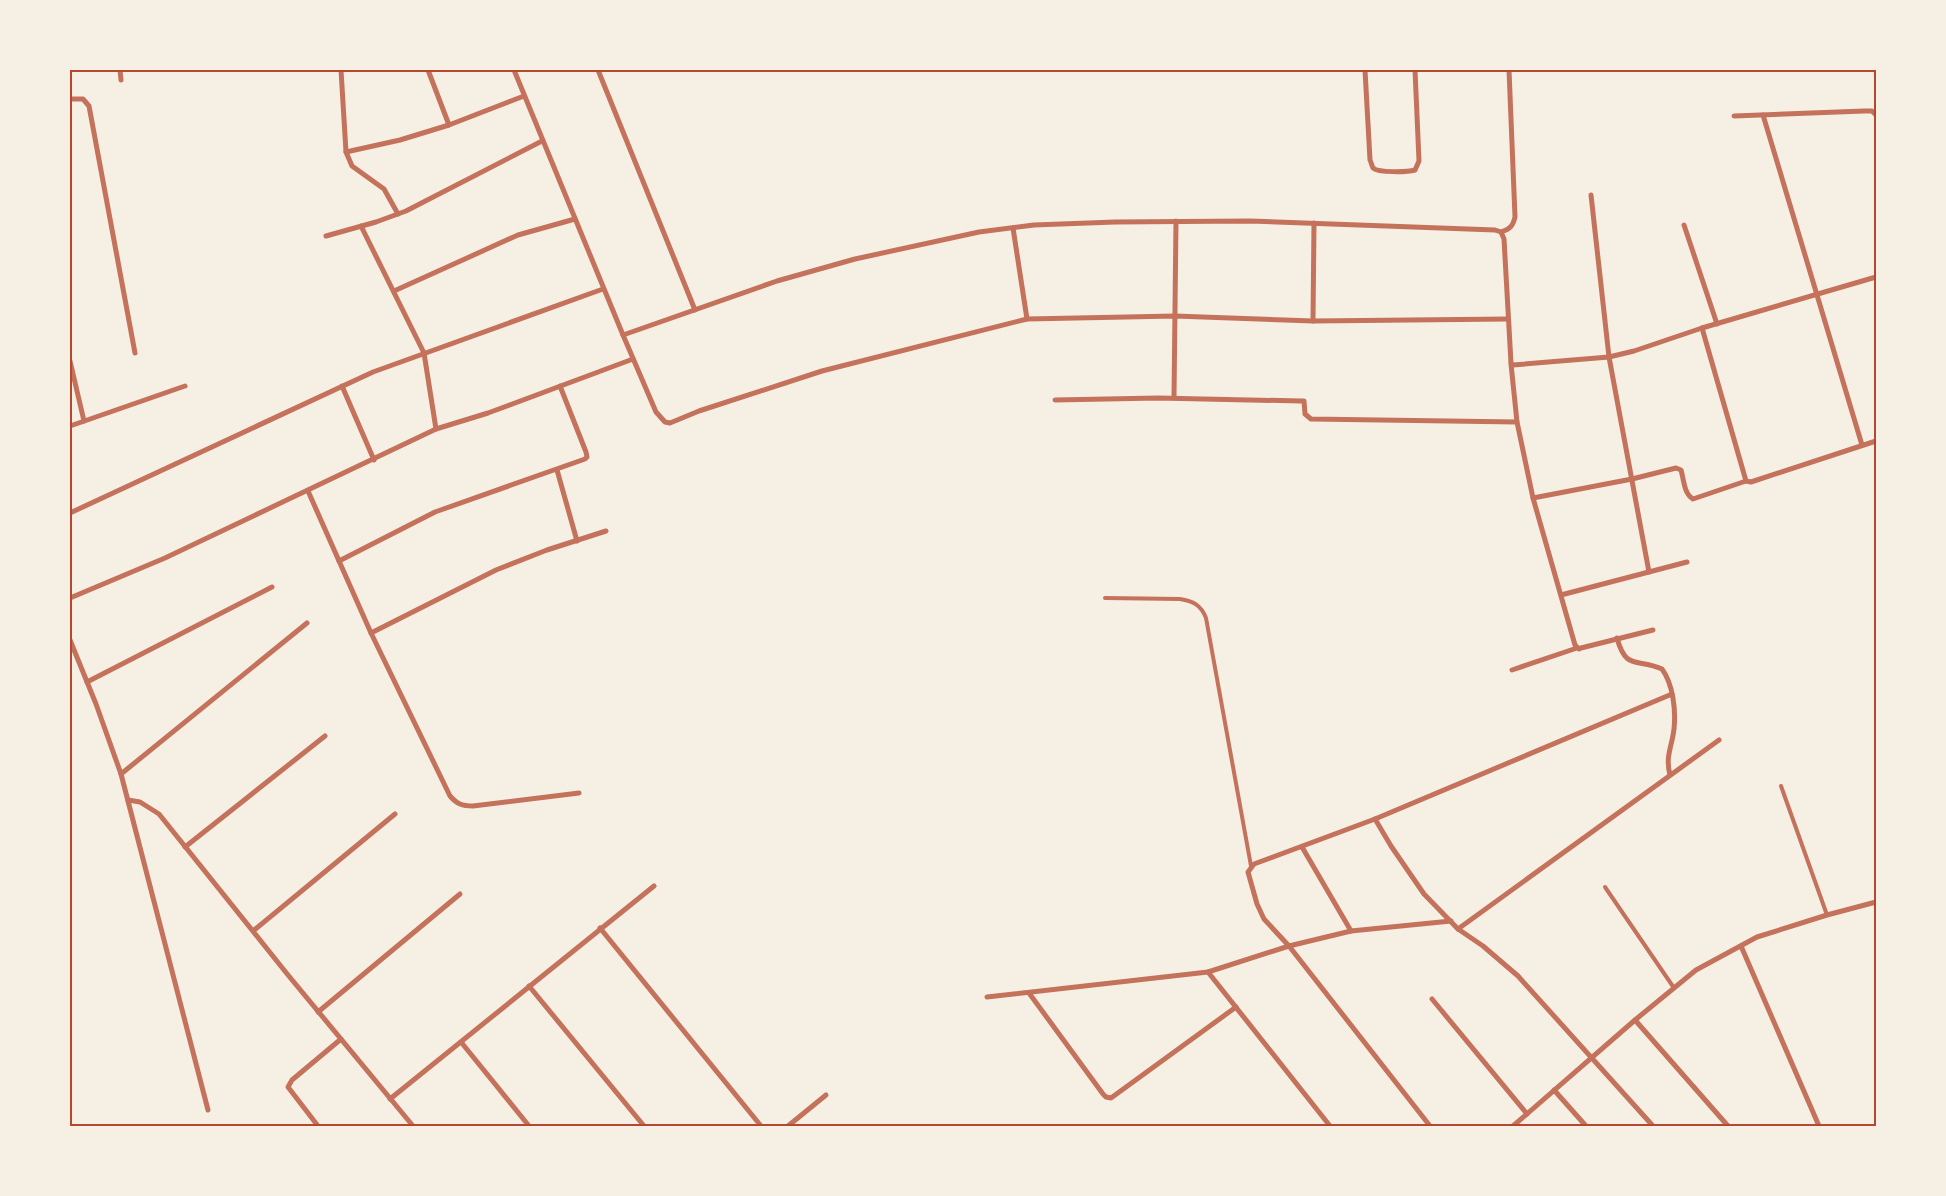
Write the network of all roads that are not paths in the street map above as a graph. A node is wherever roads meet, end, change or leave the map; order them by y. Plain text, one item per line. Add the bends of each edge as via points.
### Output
1 (120, 70) edge
2 (341, 70) edge
3 (428, 70) edge
4 (514, 70) edge
5 (598, 70) edge
6 (1365, 70) edge
7 (1415, 70) edge
8 (1509, 70) edge
9 (121, 80) dead end
10 (524, 96) junction
11 (70, 99) edge
12 (1764, 115) junction
13 (1876, 115) edge
14 (1734, 116) dead end
15 (449, 125) junction
16 (542, 141) junction
17 (346, 152) junction
18 (1591, 195) dead end
19 (398, 214) junction
20 (575, 219) junction
21 (1176, 221) junction
22 (1314, 223) junction
23 (1684, 225) dead end
24 (361, 226) junction
25 (1014, 228) junction
26 (1501, 232) junction
27 (326, 236) dead end
28 (1876, 277) edge
29 (603, 288) junction
30 (394, 291) junction
31 (1816, 294) junction
32 (695, 310) junction
33 (1175, 316) junction
34 (1027, 319) junction
35 (1508, 319) junction
36 (1313, 321) junction
37 (1717, 324) junction
38 (1702, 328) junction
39 (623, 335) junction
40 (135, 353) dead end
41 (424, 353) junction
42 (1609, 357) junction
43 (633, 359) junction
44 (70, 361) edge
45 (1512, 364) junction
46 (185, 386) dead end
47 (342, 386) junction
48 (560, 386) junction
49 (1174, 398) junction
50 (1056, 400) dead end
51 (84, 422) junction
52 (1517, 422) junction
53 (70, 426) edge
54 (436, 429) junction
55 (1876, 441) edge
56 (1862, 445) junction
57 (374, 460) junction
58 (557, 470) junction
59 (1632, 479) junction
60 (1746, 481) junction
61 (308, 491) junction
62 (1533, 498) junction
63 (70, 513) edge
64 (606, 531) dead end
65 (577, 541) junction
66 (339, 561) junction
67 (1687, 562) dead end
68 (1649, 572) junction
69 (272, 587) dead end
70 (1561, 595) junction
71 (70, 598) edge
72 (1105, 598) dead end
73 (307, 623) dead end
74 (1654, 630) dead end
75 (371, 633) junction
76 (1616, 638) junction
77 (70, 640) edge
78 (1577, 648) junction
79 (1512, 670) dead end
80 (87, 682) junction
81 (1672, 694) junction
82 (325, 736) dead end
83 (1719, 740) dead end
84 (121, 774) junction
85 (1670, 775) junction
86 (1781, 786) dead end
87 (579, 793) dead end
88 (128, 800) junction
89 (395, 814) dead end
90 (1375, 819) junction
91 (185, 847) junction
92 (1302, 847) junction
93 (1251, 866) junction
94 (654, 886) dead end
95 (1605, 888) dead end
96 (460, 894) dead end
97 (1876, 903) edge
98 (1827, 915) junction
99 (1451, 921) junction
100 (600, 928) junction
101 (1458, 929) junction
102 (253, 931) junction
103 (1351, 931) junction
104 (1289, 946) junction
105 (1741, 946) junction
106 (1208, 972) junction
107 (529, 986) junction
108 (1674, 988) junction
109 (1029, 992) junction
110 (986, 997) dead end
111 (1432, 999) dead end
112 (1236, 1007) junction
113 (318, 1012) junction
114 (1635, 1020) junction
115 (341, 1039) junction
116 (461, 1042) junction
117 (1591, 1059) junction
118 (1554, 1090) junction
119 (826, 1095) dead end
120 (390, 1099) junction
121 (208, 1110) dead end
122 (1527, 1114) junction
123 (318, 1126) edge
124 (413, 1126) edge
125 (529, 1126) edge
126 (644, 1126) edge
127 (761, 1126) edge
128 (788, 1126) edge
129 (1330, 1126) edge
130 (1430, 1126) edge
131 (1513, 1126) edge
132 (1586, 1126) edge
133 (1653, 1126) edge
134 (1728, 1126) edge
135 (1819, 1126) edge

1 - 9 street
2 - 17 street
3 - 15 street
4 - 10 street
5 - 32 street
6 - 7 street via 1370,160 1378,171 1415,170 1419,161
8 - 26 street via 1515,217 1509,229
10 - 15 street
10 - 16 street
11 - 40 street via 83,99 89,106
12 - 13 street via 1864,111
12 - 14 street
12 - 31 street
15 - 17 street
16 - 19 street
16 - 20 street
17 - 19 street via 352,166 384,189
18 - 42 street
19 - 24 street
20 - 29 street
20 - 30 street via 518,235
21 - 22 street
21 - 25 street
21 - 33 street
22 - 26 street
22 - 36 street
23 - 37 street
24 - 27 street
24 - 30 street
25 - 32 street via 979,232 855,259 777,281
25 - 34 street
26 - 35 street
28 - 31 street
29 - 39 street
29 - 41 street
30 - 41 street
31 - 37 street
31 - 56 street
32 - 39 street
33 - 34 street
33 - 36 street
33 - 49 street
34 - 43 street via 822,371 670,423 656,412
35 - 36 street
35 - 45 street
37 - 38 street
38 - 42 street
38 - 60 street
39 - 43 street
41 - 47 street
41 - 54 street
42 - 45 street
42 - 59 street
43 - 48 street
44 - 51 street
45 - 52 street
46 - 51 street
47 - 57 street
47 - 63 street
48 - 54 street
48 - 58 street via 587,457
49 - 50 street
49 - 52 street via 1301,400 1305,414 1312,419
51 - 53 street
52 - 62 street
54 - 57 street
55 - 56 street
56 - 60 street
57 - 61 street
58 - 65 street
58 - 66 street via 436,512
59 - 60 street via 1678,468 1686,492 1692,499
59 - 62 street
59 - 68 street
61 - 66 street
61 - 71 street
62 - 70 street
64 - 65 street
65 - 75 street via 496,570
66 - 75 street
67 - 68 street
68 - 70 street
69 - 80 street
70 - 78 street
72 - 93 lane via 1191,600 1203,610
73 - 84 street
74 - 76 street
75 - 87 street via 455,802 472,806
76 - 78 street
76 - 81 street via 1624,656 1662,669
77 - 80 street
78 - 79 street
80 - 84 street
81 - 85 street via 1674,730 1667,764
81 - 90 street
82 - 91 street
83 - 85 street
84 - 88 street
85 - 101 street
86 - 98 lane
88 - 91 street via 140,802 159,814
88 - 121 street
89 - 102 street
90 - 92 street
90 - 99 street via 1424,894
91 - 102 street
92 - 93 street
92 - 103 street
93 - 104 street via 1248,872 1261,912
94 - 100 street
95 - 108 lane
96 - 113 street
97 - 98 street
98 - 105 street via 1757,937
99 - 101 street
99 - 103 street
100 - 107 street
100 - 127 street
101 - 117 street via 1518,976
102 - 113 street
103 - 104 street
104 - 106 street
104 - 130 street
105 - 108 street via 1696,970
105 - 135 street
106 - 109 street
106 - 112 street
107 - 116 street
107 - 126 street
108 - 114 street
109 - 110 street
109 - 112 street via 1106,1098 1111,1098
111 - 122 street
112 - 129 street
113 - 115 street
114 - 117 street
114 - 134 street
115 - 120 street
115 - 123 street via 292,1080 288,1087
116 - 120 street
116 - 125 street
117 - 118 street
117 - 133 street
118 - 122 street
118 - 132 street
119 - 128 street
120 - 124 street
122 - 131 street

